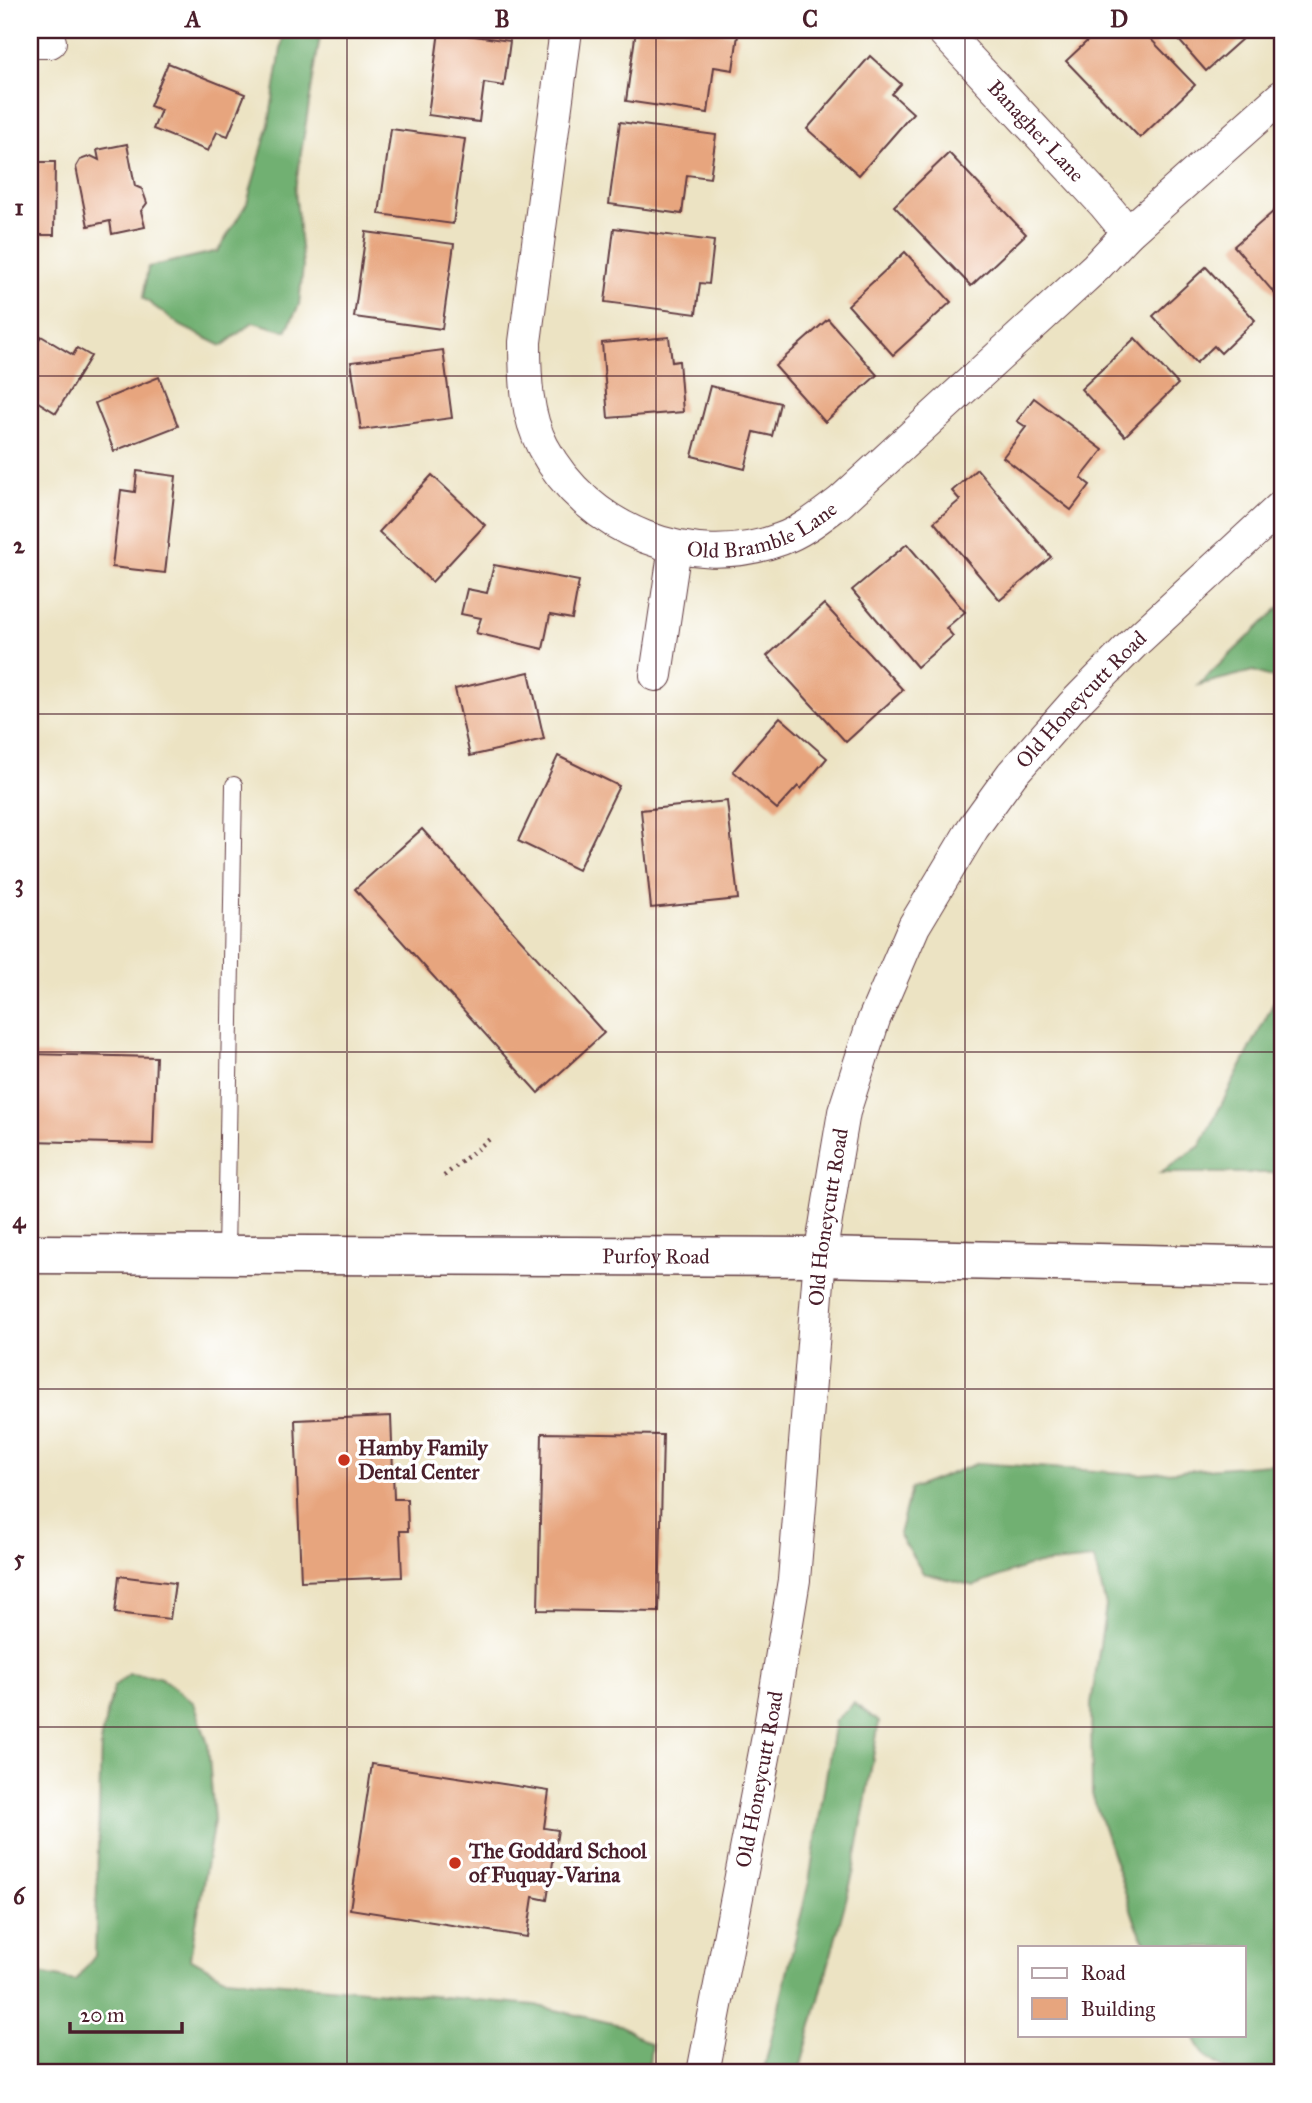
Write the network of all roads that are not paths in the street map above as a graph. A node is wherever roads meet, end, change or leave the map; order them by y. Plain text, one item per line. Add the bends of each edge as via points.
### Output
1 (566, 30) edge
2 (942, 30) edge
3 (1282, 96) edge
4 (1128, 233) junction
5 (1282, 506) edge
6 (675, 547) junction
7 (656, 675) dead end
8 (234, 785) dead end
9 (30, 1254) edge
10 (226, 1255) junction
11 (820, 1257) junction
12 (1282, 1267) edge
13 (703, 2073) edge

1 - 6 street, Old Bramble Lane via 525,342 531,412 542,445 578,495 633,533
2 - 4 street, Banagher Lane
3 - 4 street, Old Bramble Lane
4 - 6 street, Old Bramble Lane via 1066,295 812,524 751,548
5 - 11 street, Old Honeycutt Road via 1072,706 1013,774 967,838 914,926 874,1019 844,1112
6 - 7 street
8 - 10 lane
9 - 10 street, Purfoy Road
10 - 11 street, Purfoy Road
11 - 12 street, Purfoy Road
11 - 13 street, Old Honeycutt Road via 794,1580

